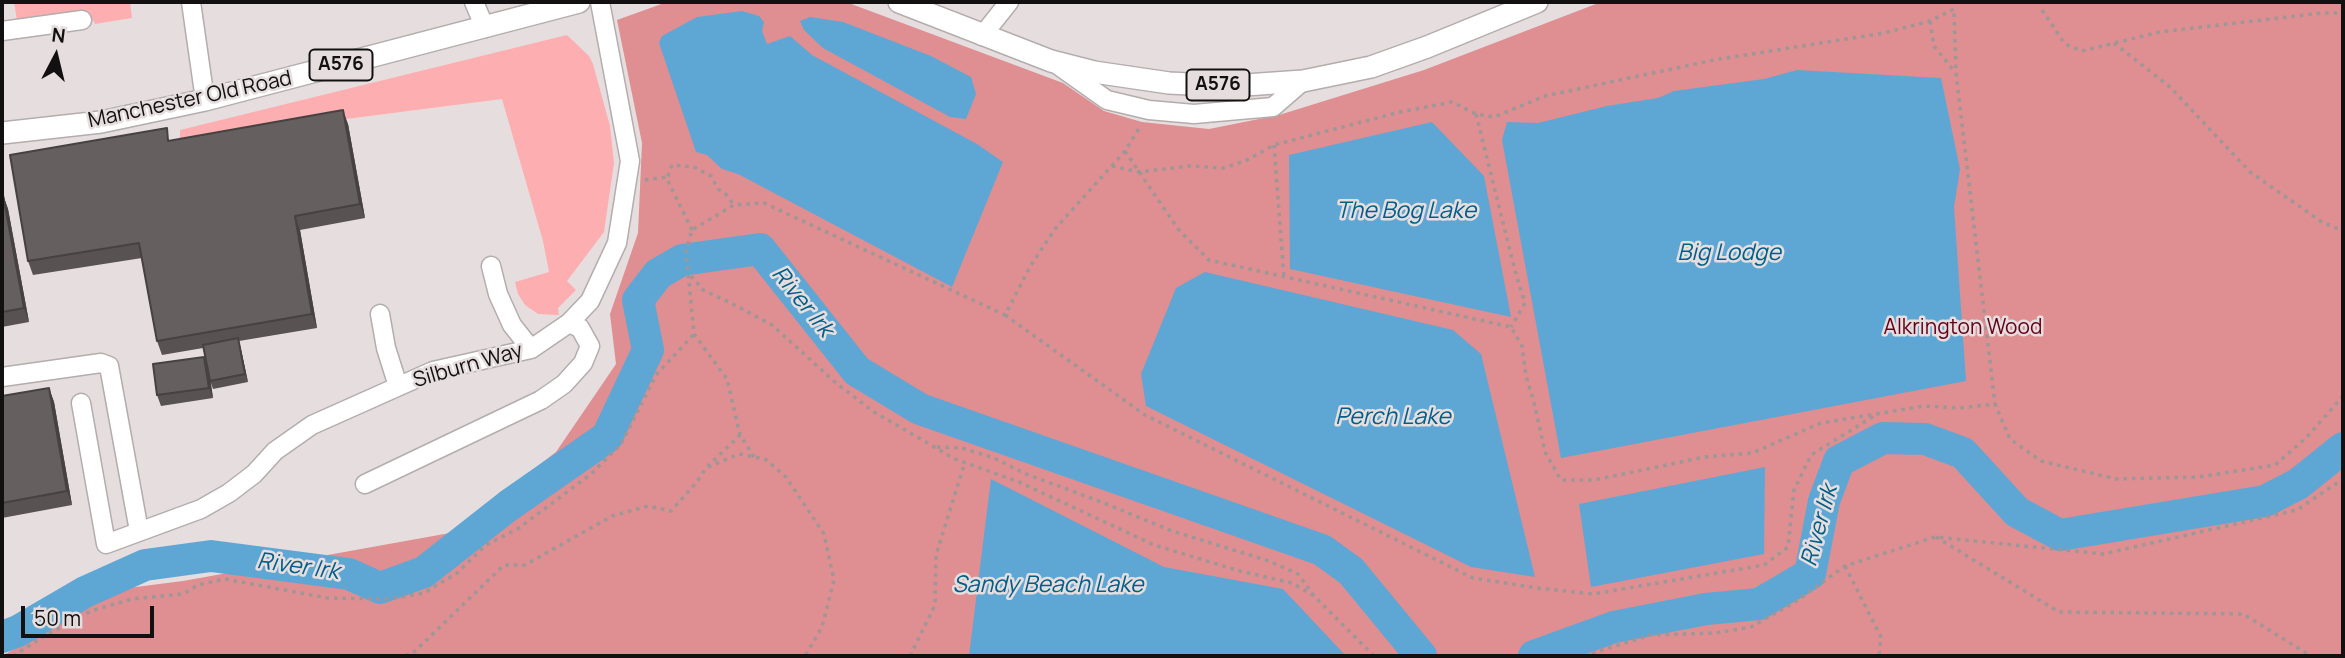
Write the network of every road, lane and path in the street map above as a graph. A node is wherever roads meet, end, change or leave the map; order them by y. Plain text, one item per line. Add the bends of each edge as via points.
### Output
1 (191, 2) edge
2 (474, 2) edge
3 (579, 2) edge
4 (600, 2) edge
5 (899, 2) edge
6 (1009, 2) edge
7 (1537, 2) edge
8 (2042, 10) dead end
9 (2343, 13) edge
10 (82, 20) dead end
11 (1930, 21) junction
12 (485, 28) junction
13 (2, 31) edge
14 (982, 36) junction
15 (2114, 43) junction
16 (1051, 61) junction
17 (1956, 73) junction
18 (1303, 81) junction
19 (205, 100) junction
20 (1144, 109) junction
21 (1476, 114) junction
22 (2, 133) edge
23 (1275, 145) junction
24 (1125, 151) junction
25 (1112, 166) junction
26 (1139, 172) junction
27 (667, 177) junction
28 (628, 183) junction
29 (734, 205) junction
30 (692, 230) junction
31 (2343, 231) edge
32 (491, 266) dead end
33 (690, 274) junction
34 (1284, 278) junction
35 (380, 313) dead end
36 (1005, 315) junction
37 (569, 323) junction
38 (1511, 327) junction
39 (694, 334) junction
40 (531, 349) junction
41 (2, 377) edge
42 (398, 386) junction
43 (2343, 396) edge
44 (81, 403) dead end
45 (1995, 404) junction
46 (1877, 413) junction
47 (740, 435) junction
48 (935, 447) junction
49 (754, 457) junction
50 (965, 462) junction
51 (706, 468) junction
52 (2343, 479) edge
53 (365, 484) dead end
54 (139, 531) junction
55 (1935, 537) junction
56 (1844, 566) junction
57 (1314, 596) junction
58 (13, 656) edge
59 (397, 656) edge
60 (805, 656) edge
61 (910, 656) edge
62 (1374, 656) edge
63 (1584, 656) edge
64 (1879, 656) edge
65 (2311, 656) edge

1 - 19 street
2 - 12 street
3 - 12 main road, Manchester Old Road / A576
4 - 28 street, Silburn Way via 630,161
5 - 14 main road, A576
6 - 14 street
7 - 18 main road, A576 via 1371,67
8 - 15 path via 2065,44 2082,51
9 - 15 path via 2160,32
10 - 13 street
11 - 17 path via 1934,46
11 - 17 path via 1954,9
11 - 21 path via 1545,96 1494,117
12 - 19 main road, Manchester Old Road / A576
14 - 16 main road, A576
15 - 31 path via 2170,87 2250,172 2322,222
16 - 18 main road, A576 via 1169,83 1231,86
16 - 20 street via 1107,100
17 - 45 path
18 - 20 street via 1273,107 1194,114
19 - 22 main road, Manchester Old Road / A576 via 101,122
20 - 24 path via 1139,130
21 - 23 path via 1452,102
21 - 38 path via 1525,303
23 - 26 path via 1223,168 1189,166
23 - 34 path
24 - 25 path
24 - 26 path
25 - 26 path
25 - 36 path via 1055,229
26 - 34 path via 1178,229 1209,260
27 - 28 path
27 - 29 path via 672,165 694,167 711,176
27 - 30 path
28 - 37 street, Silburn Way via 617,243 590,301
29 - 30 path
29 - 36 path via 764,203
30 - 33 path via 686,250
32 - 40 street via 512,325
33 - 39 path
33 - 48 path via 703,290 772,326 874,412
34 - 38 path
35 - 42 street
36 - 46 path via 1145,415 1473,578 1537,588 1593,594 1764,565 1788,547 1794,490 1811,455
37 - 40 street, Silburn Way
37 - 53 street via 580,328 590,346 583,363 564,384 541,400
38 - 46 path via 1522,346 1545,452 1561,480 1594,480 1704,457 1752,453 1821,423
39 - 47 path via 727,379
39 - 58 path via 656,374 621,444 598,467 425,593 388,599 328,598 225,579 183,594 132,599 91,611
40 - 42 street, Silburn Way via 433,371
41 - 54 street via 101,363 110,366
42 - 54 street, Silburn Way via 312,425 220,499
43 - 45 path via 2275,466 2162,480 2116,479 2041,461 2010,439
44 - 54 street, Silburn Way via 106,544
45 - 46 path
47 - 49 path
47 - 51 path
48 - 50 path
48 - 57 path via 962,448 994,458 1172,531 1269,561 1298,573
49 - 51 path via 739,454
49 - 60 path via 765,459 786,477 824,534 834,580 822,627
50 - 57 path via 1154,545 1292,583
50 - 61 path via 936,555 935,605
51 - 59 path via 671,511 648,506 612,516 525,565 505,565 412,654
52 - 55 path via 2298,510 2103,554
55 - 56 path
55 - 65 path via 2059,611 2243,614
56 - 63 path via 1751,627 1650,635
56 - 64 path via 1881,638
57 - 62 path

